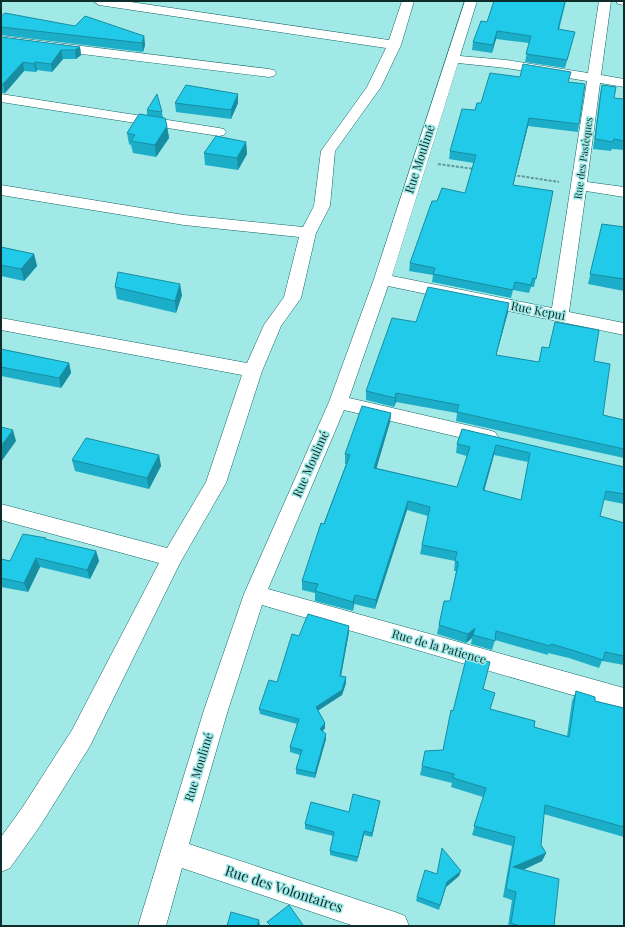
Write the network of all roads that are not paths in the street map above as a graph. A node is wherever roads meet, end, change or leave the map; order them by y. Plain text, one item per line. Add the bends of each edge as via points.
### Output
1 (99, 1) edge
2 (408, 1) edge
3 (471, 1) edge
4 (605, 1) edge
5 (1, 40) edge
6 (394, 45) junction
7 (453, 59) junction
8 (269, 73) dead end
9 (595, 79) junction
10 (624, 83) edge
11 (1, 98) edge
12 (220, 132) dead end
13 (579, 185) junction
14 (1, 190) edge
15 (624, 192) edge
16 (308, 234) junction
17 (382, 279) junction
18 (560, 315) junction
19 (1, 324) edge
20 (624, 329) edge
21 (253, 371) junction
22 (338, 402) junction
23 (508, 441) edge
24 (1, 512) edge
25 (172, 558) junction
26 (255, 594) junction
27 (624, 699) edge
28 (173, 852) junction
29 (1, 859) edge
30 (152, 926) edge
31 (395, 926) edge

1 - 6 street
2 - 6 street
3 - 7 street, Rue Moulimé
4 - 9 street, Rue des Pastèques
5 - 8 street
6 - 16 street via 374,87 328,151 322,206
7 - 9 street via 506,64
7 - 17 street, Rue Moulimé
9 - 10 street
9 - 13 street, Rue des Pastèques
11 - 12 street
13 - 15 street
13 - 18 street, Rue des Pastèques
14 - 16 street via 184,220
16 - 21 street via 292,298 273,325
17 - 18 street, Rue Kepui
17 - 22 street, Rue Moulimé
18 - 20 street, Rue Kepui
19 - 21 street
21 - 25 street via 216,483
22 - 23 street
22 - 26 street, Rue Moulimé
24 - 25 street
25 - 29 street via 82,738
26 - 27 street, Rue de la Patience
26 - 28 street, Rue Moulimé via 216,710
28 - 30 street, Rue Moulimé
28 - 31 street, Rue des Volontaires

